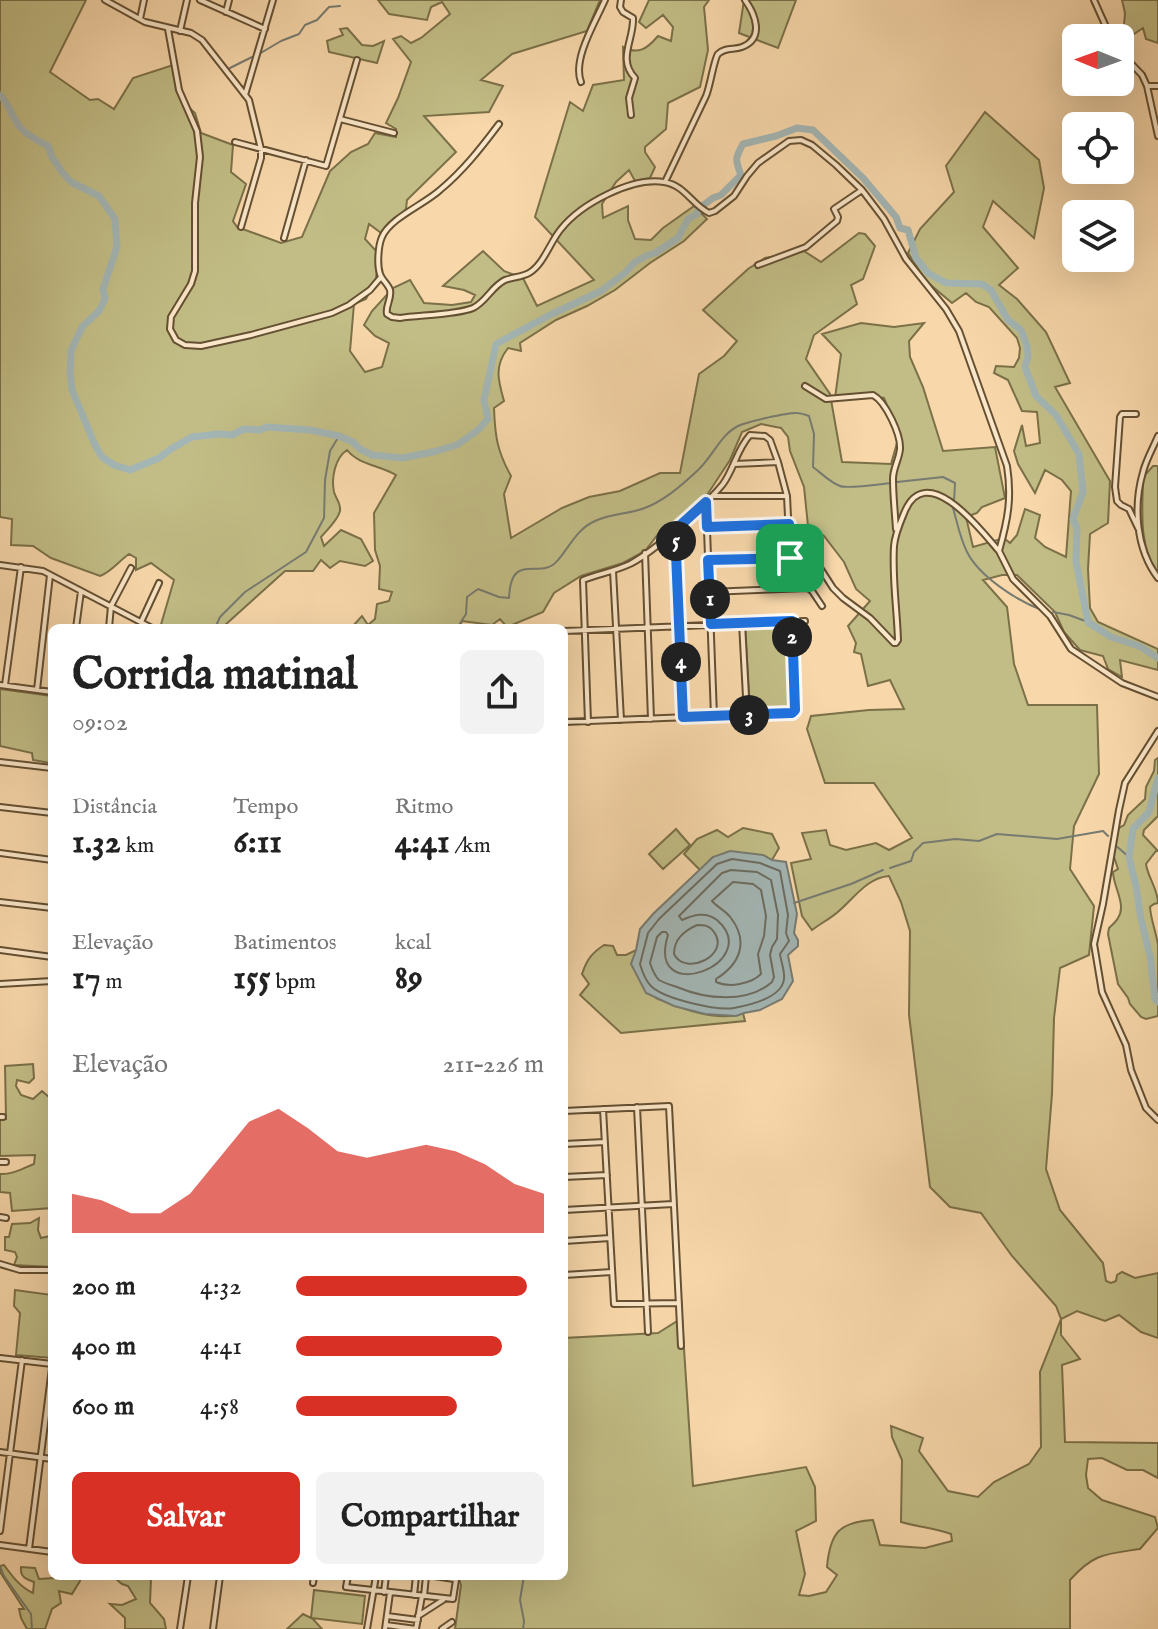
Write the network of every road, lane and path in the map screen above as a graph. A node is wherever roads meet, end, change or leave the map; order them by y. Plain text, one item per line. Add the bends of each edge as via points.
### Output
1 (105, 0) edge
2 (144, 0) edge
3 (187, 0) edge
4 (200, 0) edge
5 (229, 0) edge
6 (273, 0) edge
7 (605, 0) edge
8 (621, 0) edge
9 (745, 0) edge
10 (1094, 0) edge
11 (226, 12) junction
12 (140, 19) junction
13 (1105, 24) edge
14 (168, 29) junction
15 (265, 29) junction
16 (180, 31) junction
17 (357, 60) dead end
18 (1134, 67) edge
19 (581, 82) dead end
20 (1147, 86) junction
21 (1158, 86) edge
22 (245, 95) junction
23 (631, 115) dead end
24 (340, 119) junction
25 (499, 124) dead end
26 (394, 133) dead end
27 (1158, 136) edge
28 (235, 142) dead end
29 (261, 149) junction
30 (306, 160) junction
31 (665, 182) junction
32 (862, 190) junction
33 (241, 227) dead end
34 (284, 238) dead end
35 (758, 265) dead end
36 (381, 277) junction
37 (805, 386) dead end
38 (1136, 414) dead end
39 (1158, 436) edge
40 (778, 462) junction
41 (734, 464) junction
42 (712, 496) junction
43 (787, 496) junction
44 (706, 502) junction
45 (789, 524) junction
46 (707, 527) junction
47 (675, 530) junction
48 (1139, 530) junction
49 (897, 532) junction
50 (999, 551) junction
51 (645, 553) junction
52 (790, 558) junction
53 (708, 560) junction
54 (0, 565) edge
55 (21, 567) junction
56 (131, 568) dead end
57 (613, 570) junction
58 (50, 575) junction
59 (1158, 578) edge
60 (159, 583) dead end
61 (81, 591) junction
62 (709, 592) junction
63 (111, 606) junction
64 (822, 606) dead end
65 (792, 621) junction
66 (805, 621) dead end
67 (742, 623) junction
68 (77, 624) edge
69 (109, 624) edge
70 (138, 624) edge
71 (140, 624) edge
72 (711, 624) junction
73 (679, 626) junction
74 (648, 627) junction
75 (616, 628) junction
76 (584, 629) junction
77 (568, 631) edge
78 (3, 685) edge
79 (37, 690) junction
80 (48, 691) edge
81 (1158, 697) edge
82 (747, 715) junction
83 (714, 716) junction
84 (683, 717) junction
85 (651, 719) junction
86 (621, 720) junction
87 (568, 722) edge
88 (588, 722) junction
89 (1158, 731) edge
90 (0, 762) edge
91 (48, 768) edge
92 (0, 807) edge
93 (48, 813) edge
94 (0, 853) edge
95 (48, 859) edge
96 (0, 902) edge
97 (48, 908) edge
98 (0, 950) edge
99 (48, 956) edge
100 (48, 981) edge
101 (0, 984) edge
102 (637, 1107) junction
103 (603, 1109) junction
104 (568, 1111) edge
105 (1158, 1120) edge
106 (605, 1142) junction
107 (568, 1144) edge
108 (607, 1175) junction
109 (568, 1177) edge
110 (674, 1204) junction
111 (642, 1206) junction
112 (608, 1207) junction
113 (568, 1210) edge
114 (610, 1238) junction
115 (568, 1241) edge
116 (0, 1264) edge
117 (48, 1270) edge
118 (612, 1272) junction
119 (568, 1275) edge
120 (647, 1303) junction
121 (679, 1303) junction
122 (648, 1332) dead end
123 (681, 1346) dead end
124 (0, 1358) edge
125 (22, 1360) junction
126 (48, 1365) edge
127 (48, 1399) edge
128 (0, 1452) edge
129 (10, 1454) junction
130 (41, 1458) junction
131 (48, 1459) edge
132 (0, 1476) edge
133 (7, 1478) junction
134 (2, 1498) edge
135 (0, 1531) edge
136 (0, 1545) edge
137 (29, 1549) junction
138 (48, 1551) edge
139 (187, 1580) edge
140 (219, 1580) edge
141 (313, 1580) edge
142 (347, 1580) edge
143 (375, 1580) edge
144 (386, 1580) edge
145 (416, 1580) edge
146 (425, 1580) edge
147 (456, 1580) edge
148 (313, 1583) dead end
149 (374, 1591) junction
150 (387, 1592) junction
151 (414, 1595) junction
152 (423, 1596) junction
153 (444, 1599) junction
154 (387, 1616) junction
155 (418, 1618) junction
156 (452, 1622) dead end
157 (386, 1627) edge
158 (180, 1629) edge
159 (213, 1629) edge
160 (367, 1629) edge
161 (416, 1629) edge
162 (442, 1629) edge

1 - 12 street
2 - 12 street
3 - 16 street
4 - 11 street
5 - 11 street
6 - 15 street
7 - 19 street via 586,40
8 - 23 street via 620,7 634,23 627,66 635,78
9 - 31 street via 756,20 755,36 718,55 712,83
10 - 13 street
11 - 15 street
12 - 14 street
14 - 16 street
14 - 36 street via 179,90 197,131 200,157 195,271 171,317 176,340 201,346 318,318 349,305
15 - 22 street
16 - 22 street via 199,38
17 - 24 street
18 - 20 street
20 - 21 street
20 - 27 street
22 - 29 street
24 - 26 street
24 - 30 street via 326,166
25 - 36 street via 439,192 383,233
28 - 29 street
29 - 30 street
29 - 33 street
30 - 34 street
31 - 32 street via 680,187 709,213 734,196 758,163 789,141 801,140
31 - 36 street via 625,187 603,197 563,226 531,272 497,285 473,308 392,317 385,310 390,290
32 - 35 street via 834,209 837,221 814,242
32 - 50 street via 959,331 1011,486
37 - 49 street via 826,399 873,395 884,404 900,446 893,475
38 - 48 street via 1120,417 1114,483 1117,501 1129,509
39 - 48 street via 1138,493
40 - 41 street
40 - 41 street via 770,440 750,435
40 - 43 street
41 - 42 street
42 - 43 street
42 - 44 street
43 - 45 street
44 - 46 street
44 - 47 street
45 - 46 street
45 - 52 street
46 - 53 street
47 - 51 street
47 - 73 street
48 - 59 street via 1141,546
49 - 50 street via 908,504 928,492 958,507
49 - 52 street via 896,643 833,588 815,560
50 - 81 street via 1013,579 1050,616 1071,649 1122,683
51 - 57 street
51 - 74 street
52 - 53 street
53 - 62 street
54 - 55 street
55 - 58 street
55 - 78 street
56 - 63 street
57 - 75 street
57 - 76 street via 583,580
58 - 61 street
58 - 79 street
60 - 71 street
61 - 63 street
61 - 68 street
62 - 64 street via 802,588 812,591
62 - 72 street
63 - 69 street
63 - 70 street
65 - 66 street
65 - 67 street
65 - 82 street via 795,710
67 - 72 street
67 - 82 street
72 - 73 street
72 - 83 street
73 - 74 street
73 - 84 street
74 - 75 street
74 - 85 street
75 - 76 street
75 - 86 street
76 - 77 street
76 - 88 street
78 - 79 street
79 - 80 street
82 - 83 street
83 - 84 street
84 - 85 street
85 - 86 street
86 - 88 street
87 - 88 street
89 - 105 street via 1125,783 1094,944 1102,992 1146,1108
90 - 91 street
92 - 93 street
94 - 95 street
96 - 97 street
98 - 99 street
100 - 101 street
102 - 103 street
102 - 110 street via 669,1106
102 - 111 street
103 - 104 street
103 - 106 street
106 - 107 street
106 - 108 street
108 - 109 street
108 - 112 street
110 - 111 street
110 - 121 street
111 - 112 street
111 - 120 street
112 - 113 street
112 - 114 street
114 - 115 street
114 - 118 street
116 - 117 street
118 - 119 street
118 - 120 street via 614,1304
120 - 121 street
120 - 122 street
121 - 123 street
124 - 125 street
125 - 126 street
125 - 129 street
127 - 130 street
128 - 129 street
129 - 130 street
129 - 133 street
130 - 131 street
130 - 137 street
132 - 133 street
133 - 134 street
134 - 135 street
136 - 137 street
137 - 138 street
139 - 158 street
140 - 159 street
141 - 148 street
142 - 149 street via 346,1587
143 - 149 street
144 - 150 street
145 - 151 street
146 - 152 street
147 - 153 street via 454,1598
149 - 150 street
149 - 160 street
150 - 151 street
150 - 154 street
151 - 152 street
152 - 153 street
152 - 155 street
153 - 155 street
154 - 155 street
154 - 157 street
155 - 161 street
156 - 162 street
157 - 161 street

